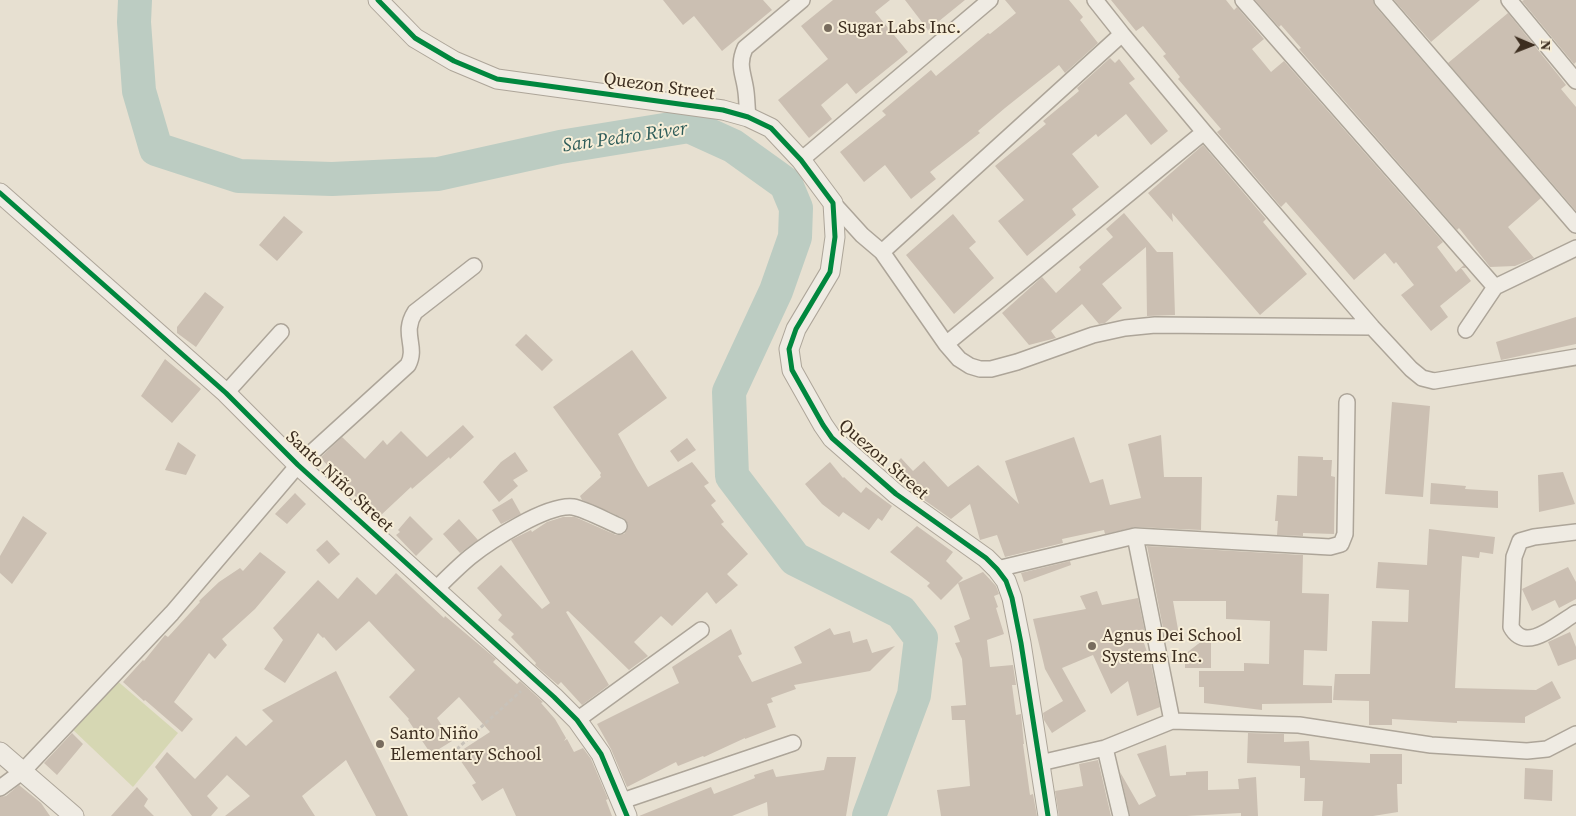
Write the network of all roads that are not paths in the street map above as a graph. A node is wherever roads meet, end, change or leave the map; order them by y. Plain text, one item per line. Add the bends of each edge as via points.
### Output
1 (378, 0) edge
2 (802, 0) edge
3 (990, 0) edge
4 (1095, 0) edge
5 (1243, 0) edge
6 (1382, 0) edge
7 (1509, 0) edge
8 (1122, 34) junction
9 (1576, 81) edge
10 (748, 117) junction
11 (1204, 132) junction
12 (801, 160) junction
13 (0, 193) edge
14 (833, 203) junction
15 (1576, 225) edge
16 (1576, 248) edge
17 (882, 252) junction
18 (474, 266) dead end
19 (1495, 287) junction
20 (1372, 327) junction
21 (1466, 330) dead end
22 (281, 332) dead end
23 (946, 344) junction
24 (1576, 357) edge
25 (226, 393) junction
26 (1347, 402) dead end
27 (298, 465) junction
28 (619, 526) dead end
29 (1576, 532) edge
30 (1134, 536) junction
31 (997, 569) junction
32 (436, 589) junction
33 (1576, 613) edge
34 (701, 630) dead end
35 (577, 720) junction
36 (1172, 721) junction
37 (1576, 734) edge
38 (793, 743) dead end
39 (1106, 748) junction
40 (0, 752) edge
41 (1040, 763) junction
42 (23, 771) junction
43 (0, 788) edge
44 (625, 809) edge
45 (74, 816) edge
46 (1048, 816) edge
47 (1121, 816) edge

1 - 10 street, Quezon Street via 415,38 454,61 497,80 723,110
2 - 10 street via 745,48 740,67
3 - 12 street
4 - 8 street
5 - 19 street
6 - 15 street
7 - 9 street
8 - 11 street
8 - 17 street
10 - 12 street, Quezon Street via 770,128
11 - 20 street
11 - 23 street
12 - 14 street, Quezon Street
13 - 25 street, Santo Niño Street
14 - 17 street
14 - 31 street, Quezon Street via 830,272 796,329 788,349 792,370 832,438 896,494
16 - 19 street
17 - 23 street
18 - 27 street via 415,312 409,321 412,357 408,365
19 - 21 street
20 - 23 street via 1155,325 1125,328 1093,335 991,369 970,366
20 - 24 street via 1411,369 1422,378 1434,381
22 - 25 street
25 - 27 street, Santo Niño Street
26 - 30 street via 1345,534 1341,544 1330,547
27 - 32 street, Santo Niño Street
27 - 42 street via 172,613
28 - 32 street via 574,507 555,509 504,533 470,557
29 - 33 street via 1520,541 1514,557 1511,627 1521,638 1535,638
30 - 31 street
30 - 36 street
31 - 41 street, Quezon Street via 1012,598
32 - 35 street, Santo Niño Street
34 - 35 street
35 - 44 street, Santo Niño Street via 600,754
36 - 37 street via 1299,725 1431,745 1527,752 1547,749
36 - 39 street
38 - 44 street
39 - 41 street
39 - 47 street
40 - 42 street
41 - 46 street, Quezon Street
42 - 43 street
42 - 45 street

